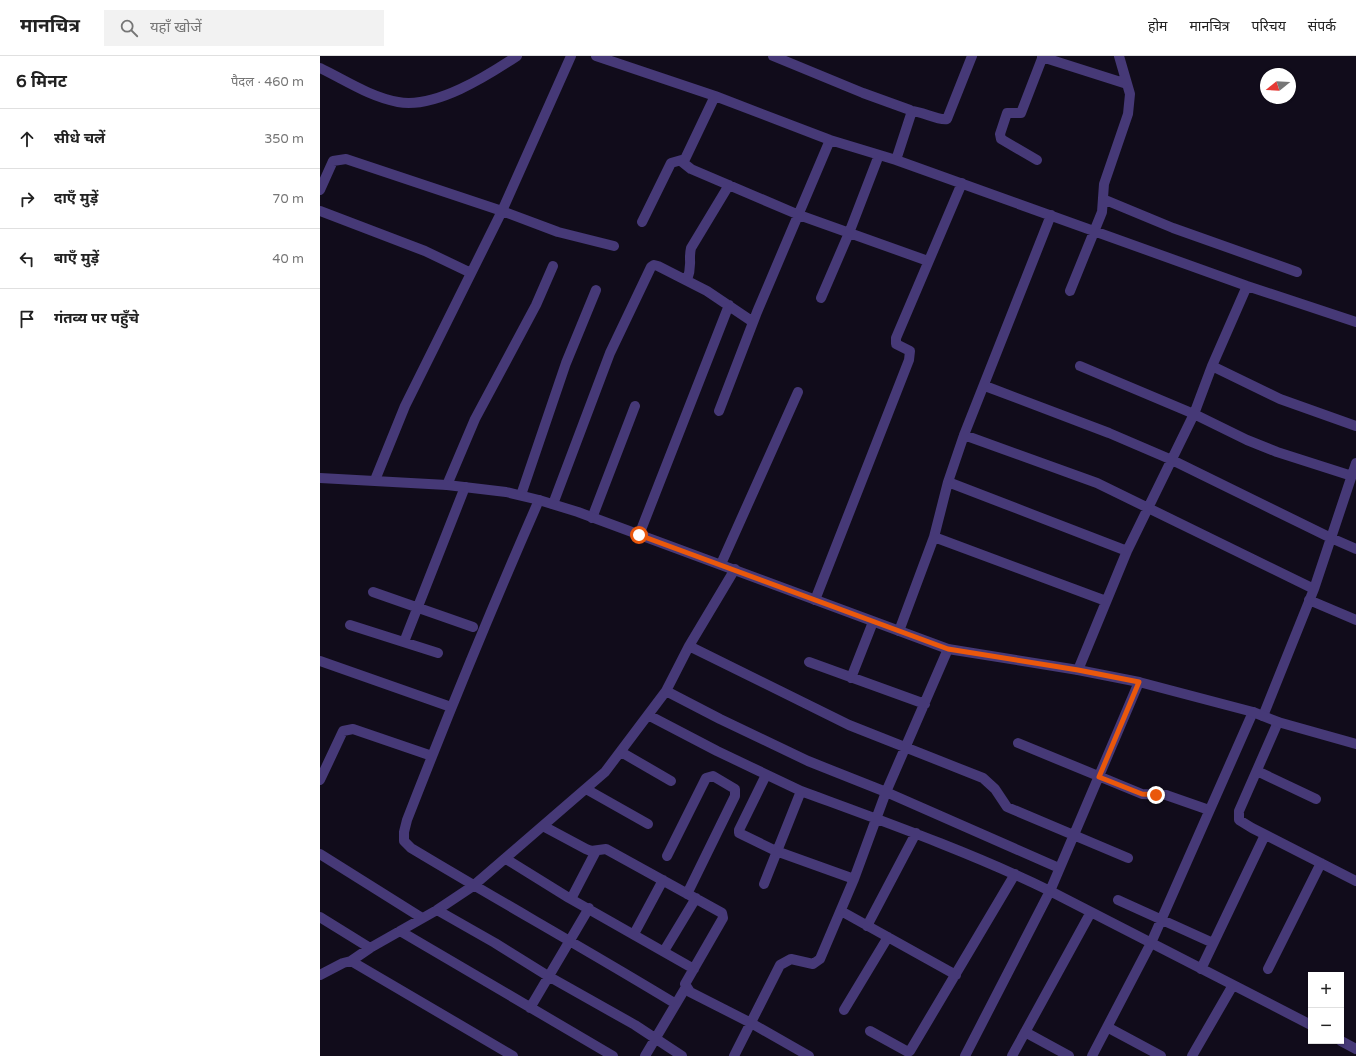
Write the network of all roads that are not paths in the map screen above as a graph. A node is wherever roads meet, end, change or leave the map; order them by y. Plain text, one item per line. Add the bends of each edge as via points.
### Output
1 (517, 56) edge
2 (571, 56) edge
3 (596, 56) edge
4 (773, 56) edge
5 (972, 56) edge
6 (1119, 56) edge
7 (1127, 56) edge
8 (1042, 57) edge
9 (320, 68) edge
10 (1123, 68) junction
11 (1127, 84) junction
12 (715, 96) junction
13 (910, 111) junction
14 (830, 140) junction
15 (879, 155) junction
16 (896, 160) junction
17 (1037, 160) dead end
18 (681, 161) junction
19 (962, 183) junction
20 (729, 185) junction
21 (320, 190) edge
22 (1104, 199) junction
23 (320, 211) edge
24 (502, 211) junction
25 (799, 215) junction
26 (1051, 215) junction
27 (642, 222) dead end
28 (1096, 230) junction
29 (849, 233) junction
30 (614, 246) dead end
31 (928, 261) junction
32 (553, 266) dead end
33 (1297, 272) dead end
34 (471, 274) junction
35 (687, 280) junction
36 (1247, 286) junction
37 (596, 290) dead end
38 (1070, 291) dead end
39 (821, 298) dead end
40 (729, 305) junction
41 (753, 322) junction
42 (1356, 322) edge
43 (1080, 366) dead end
44 (1212, 366) junction
45 (985, 386) junction
46 (798, 392) dead end
47 (635, 406) dead end
48 (719, 411) dead end
49 (1194, 414) junction
50 (1356, 426) edge
51 (964, 435) junction
52 (1172, 460) junction
53 (1356, 463) edge
54 (1352, 476) junction
55 (320, 478) edge
56 (375, 480) junction
57 (948, 482) junction
58 (447, 485) junction
59 (465, 487) junction
60 (521, 495) junction
61 (539, 500) junction
62 (553, 504) junction
63 (1148, 507) junction
64 (592, 518) junction
65 (639, 535) junction
66 (934, 537) junction
67 (1330, 538) junction
68 (1356, 549) edge
69 (1127, 551) junction
70 (721, 564) junction
71 (734, 569) junction
72 (1314, 589) junction
73 (373, 592) dead end
74 (816, 600) junction
75 (1309, 600) junction
76 (1106, 601) junction
77 (418, 608) junction
78 (1356, 620) edge
79 (872, 622) junction
80 (350, 625) dead end
81 (473, 627) dead end
82 (899, 631) junction
83 (404, 642) junction
84 (689, 646) junction
85 (948, 649) junction
86 (438, 653) dead end
87 (320, 661) edge
88 (809, 662) dead end
89 (1078, 670) junction
90 (851, 678) junction
91 (1139, 682) junction
92 (666, 691) junction
93 (925, 704) junction
94 (451, 707) junction
95 (1252, 712) junction
96 (648, 715) junction
97 (1263, 716) junction
98 (1278, 722) junction
99 (1018, 743) dead end
100 (1356, 744) edge
101 (906, 748) junction
102 (621, 752) junction
103 (432, 756) junction
104 (1257, 771) junction
105 (766, 775) junction
106 (1099, 777) junction
107 (320, 780) edge
108 (671, 781) dead end
109 (586, 789) junction
110 (801, 791) junction
111 (886, 792) junction
112 (1316, 799) dead end
113 (1209, 810) junction
114 (877, 819) junction
115 (648, 824) dead end
116 (543, 826) junction
117 (916, 833) junction
118 (1073, 834) junction
119 (1265, 834) junction
120 (596, 851) junction
121 (776, 851) junction
122 (320, 854) edge
123 (667, 856) dead end
124 (1128, 858) dead end
125 (506, 859) junction
126 (1321, 863) junction
127 (1059, 868) junction
128 (1016, 874) junction
129 (854, 879) junction
130 (663, 880) junction
131 (1356, 881) edge
132 (764, 884) dead end
133 (473, 886) junction
134 (1050, 891) junction
135 (691, 896) junction
136 (571, 899) junction
137 (1118, 900) dead end
138 (589, 908) junction
139 (437, 910) junction
140 (841, 911) junction
141 (1091, 912) junction
142 (320, 917) edge
143 (422, 918) junction
144 (1161, 920) junction
145 (867, 926) junction
146 (400, 931) junction
147 (634, 934) junction
148 (888, 937) junction
149 (569, 940) junction
150 (1151, 943) junction
151 (1213, 943) junction
152 (370, 948) junction
153 (664, 951) junction
154 (351, 961) junction
155 (694, 968) junction
156 (1201, 969) junction
157 (1268, 969) dead end
158 (320, 975) edge
159 (956, 975) junction
160 (548, 976) junction
161 (1233, 985) junction
162 (686, 987) junction
163 (676, 1004) junction
164 (530, 1008) junction
165 (844, 1010) dead end
166 (751, 1023) junction
167 (1308, 1023) edge
168 (1107, 1027) junction
169 (870, 1031) dead end
170 (1025, 1032) junction
171 (655, 1039) junction
172 (1344, 1043) edge
173 (1356, 1049) edge
174 (806, 1055) edge
175 (512, 1056) edge
176 (613, 1056) edge
177 (645, 1056) edge
178 (682, 1056) edge
179 (734, 1056) edge
180 (965, 1056) edge
181 (1012, 1056) edge
182 (1069, 1056) edge
183 (1092, 1056) edge
184 (1161, 1056) edge
185 (1192, 1056) edge

1 - 9 street via 452,92 423,102 407,104 370,94
2 - 24 street
3 - 12 street
4 - 13 street
5 - 13 street via 947,119
6 - 10 street
7 - 10 street
8 - 11 street
8 - 17 street via 1021,113 1007,113 1000,134 1001,139
10 - 11 street
11 - 22 street via 1130,106 1104,184
12 - 14 street
12 - 18 street via 685,159
13 - 16 street
14 - 15 street
14 - 25 street
15 - 16 street
15 - 29 street
16 - 19 street
18 - 20 street via 691,169
18 - 27 street via 671,163
19 - 26 street
19 - 31 street
20 - 25 street
20 - 35 street via 692,248 691,270
21 - 24 street via 333,161 346,159
22 - 28 street
22 - 33 street via 1173,228
23 - 34 street via 426,250
24 - 30 street via 558,232
24 - 34 street
25 - 29 street
25 - 41 street
26 - 28 street
26 - 45 street
28 - 36 street
28 - 38 street
29 - 31 street
29 - 39 street
31 - 74 street via 896,340 898,345 910,351 909,360
32 - 58 street via 536,305 475,419
34 - 56 street via 405,406
35 - 40 street
35 - 62 street via 658,266 651,267 610,353
36 - 42 street
36 - 44 street
37 - 60 street via 566,363
40 - 41 street
40 - 65 street
41 - 48 street
43 - 49 street
44 - 49 street
44 - 50 street via 1280,399
45 - 51 street
45 - 52 street
46 - 70 street
47 - 64 street
49 - 52 street
49 - 54 street via 1277,452
51 - 57 street
51 - 63 street via 1097,483
52 - 63 street
52 - 67 street
53 - 54 street
54 - 67 street
55 - 56 street
56 - 58 street
57 - 66 street
57 - 69 street
58 - 59 street
59 - 60 street
59 - 77 street
60 - 61 street
61 - 62 street
61 - 94 street
62 - 64 street
63 - 69 street
63 - 72 street
64 - 65 street
65 - 70 street
66 - 76 street
66 - 82 street
67 - 68 street
67 - 72 street
69 - 76 street
70 - 71 street
71 - 74 street
71 - 84 street
72 - 75 street
73 - 77 street
74 - 79 street
75 - 78 street
75 - 97 street
76 - 89 street
77 - 81 street
77 - 83 street
79 - 82 street
79 - 90 street
80 - 83 street
82 - 85 street
83 - 86 street
84 - 92 street
84 - 101 street via 849,725
85 - 89 street
85 - 93 street
87 - 94 street
88 - 90 street
89 - 91 street
90 - 93 street
91 - 95 street
91 - 106 street
92 - 96 street
92 - 111 street via 808,761
93 - 101 street
94 - 103 street
95 - 97 street
95 - 113 street
96 - 102 street
96 - 105 street
97 - 98 street
98 - 100 street
98 - 104 street
99 - 106 street
101 - 111 street
101 - 118 street via 983,778 995,789 1007,807
102 - 108 street
102 - 109 street via 605,772
103 - 107 street via 353,729 346,729
103 - 133 street via 407,820 404,841 411,848
104 - 112 street
104 - 119 street via 1238,818
105 - 110 street
105 - 121 street via 739,832
106 - 113 street via 1142,794 1166,795
106 - 118 street
109 - 115 street
109 - 116 street
110 - 114 street
110 - 121 street
111 - 114 street
111 - 127 street
113 - 144 street
114 - 117 street
114 - 129 street
116 - 120 street via 586,850
116 - 125 street
117 - 128 street
117 - 145 street
118 - 124 street
118 - 127 street
119 - 126 street
119 - 151 street
120 - 130 street via 606,849
120 - 136 street
121 - 129 street
121 - 132 street
122 - 143 street
123 - 135 street via 706,778 713,776 735,789 735,796
125 - 133 street
125 - 136 street
126 - 131 street
126 - 157 street
127 - 134 street
128 - 134 street
128 - 159 street
129 - 140 street
130 - 135 street
130 - 147 street
133 - 139 street
133 - 149 street
134 - 141 street
134 - 180 street
135 - 153 street
135 - 155 street via 722,912 723,915
136 - 138 street
137 - 144 street
138 - 147 street
138 - 149 street
139 - 143 street
139 - 160 street
140 - 145 street
140 - 166 street via 820,959 813,964 791,959 780,965
141 - 150 street
141 - 170 street
142 - 152 street
143 - 146 street
144 - 150 street
144 - 151 street
145 - 148 street
146 - 152 street
146 - 164 street
147 - 153 street
148 - 159 street
148 - 165 street
149 - 160 street
149 - 163 street
150 - 156 street
150 - 168 street
151 - 156 street
152 - 154 street
153 - 155 street
154 - 158 street
154 - 175 street
155 - 162 street via 685,984
156 - 161 street
159 - 169 street via 910,1051
160 - 164 street
160 - 171 street
161 - 167 street
161 - 185 street
162 - 163 street
162 - 166 street via 690,992
163 - 171 street
164 - 176 street
166 - 174 street
166 - 179 street
168 - 183 street
168 - 184 street
170 - 181 street
170 - 182 street
171 - 177 street
171 - 178 street
172 - 173 street

